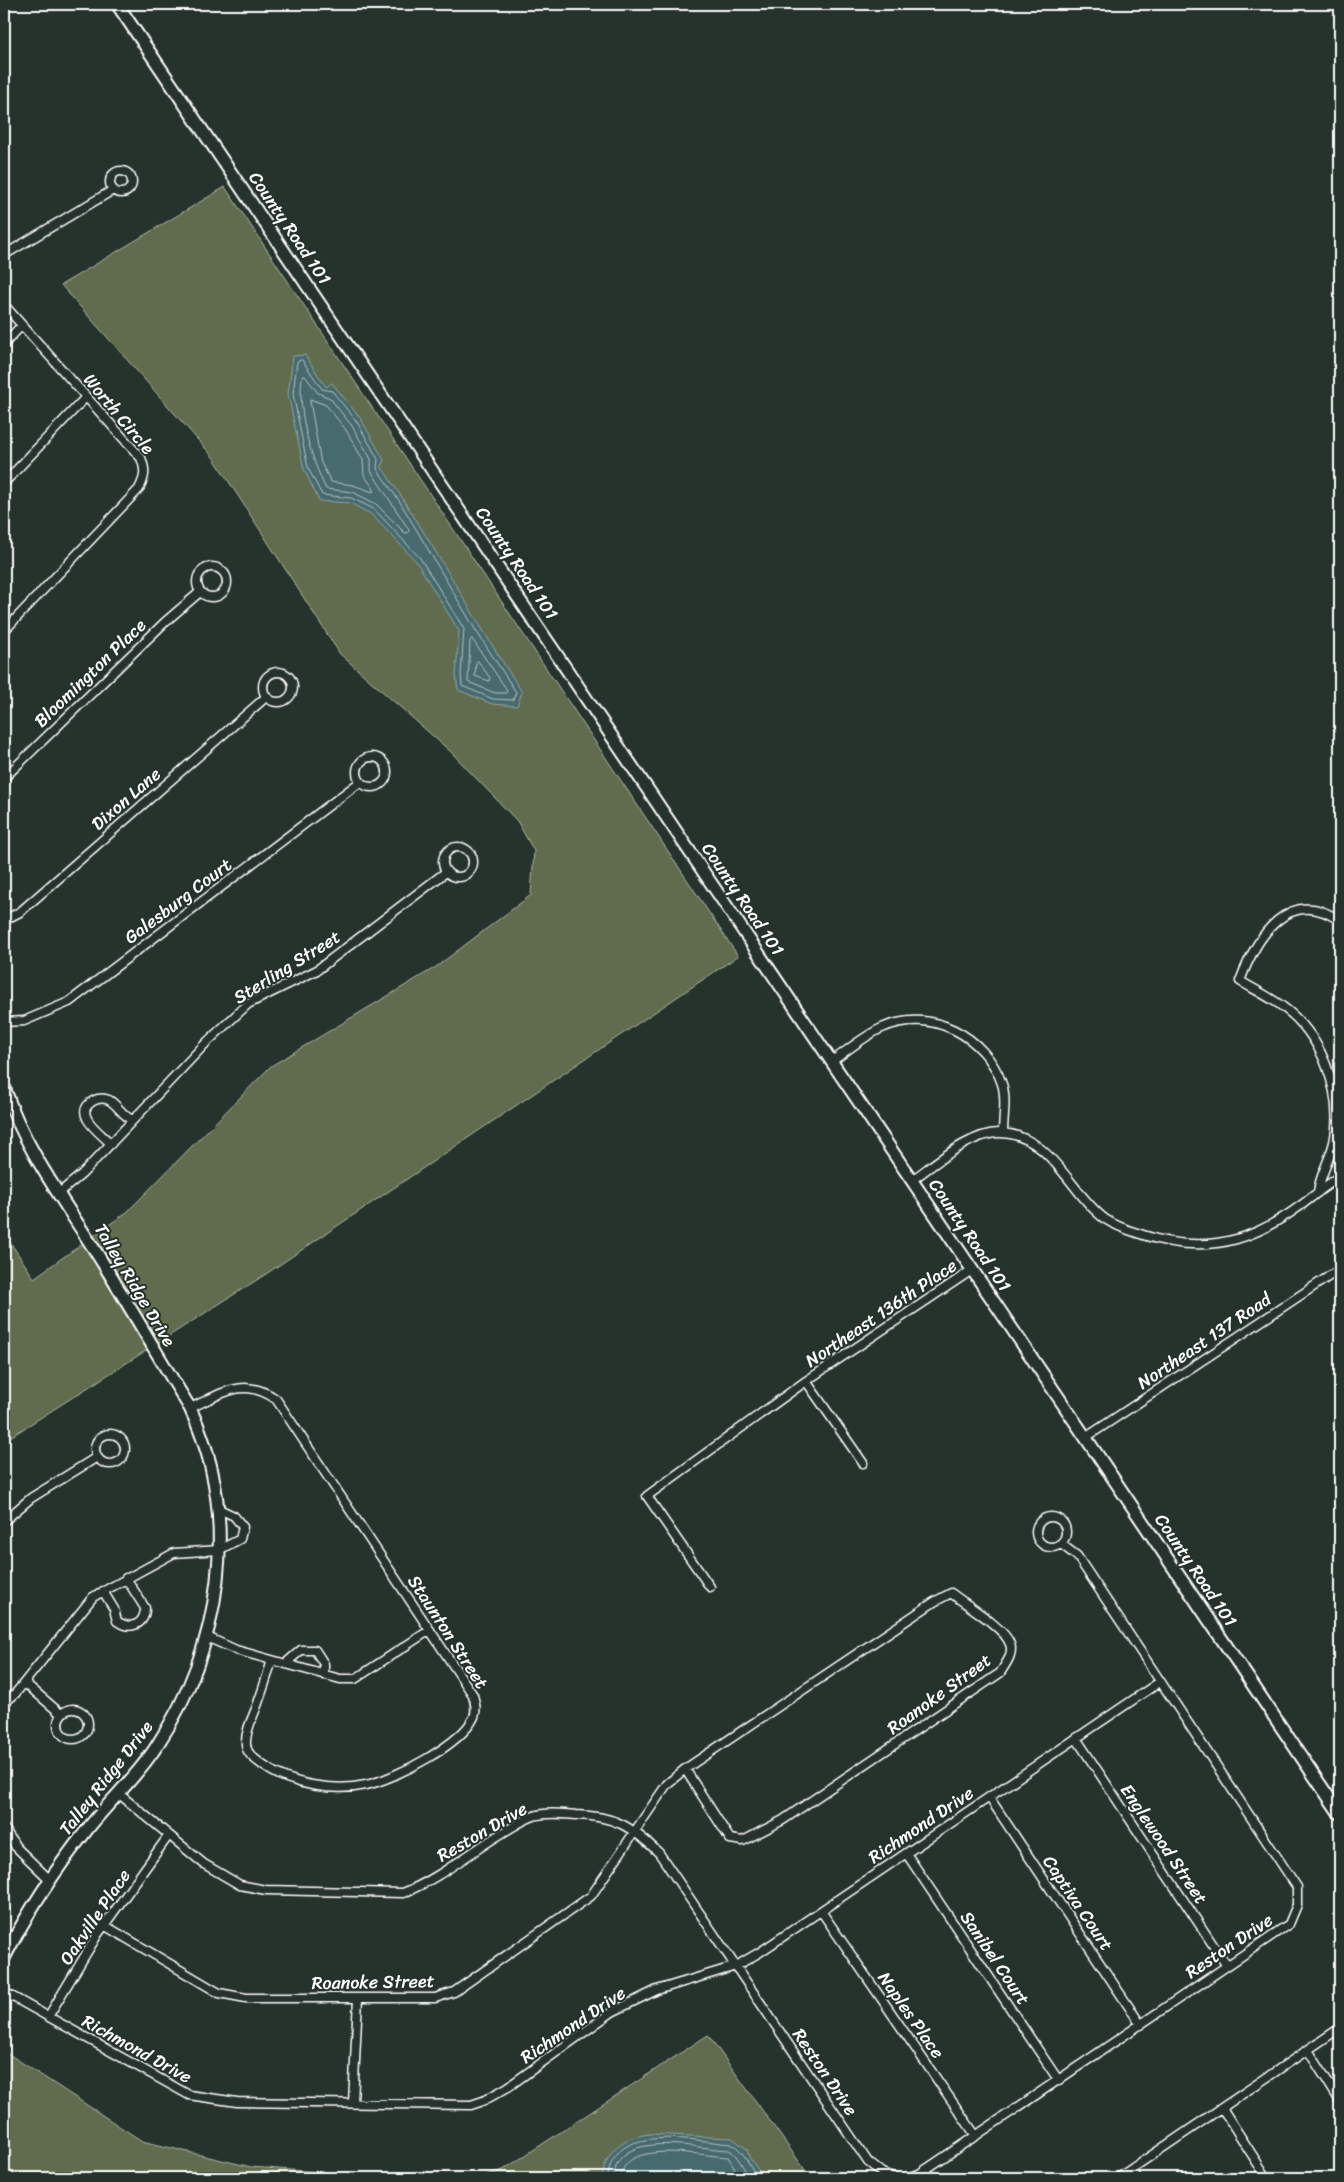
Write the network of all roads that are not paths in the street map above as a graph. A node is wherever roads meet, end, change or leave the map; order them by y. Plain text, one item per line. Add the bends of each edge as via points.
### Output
1 (118, 4) edge
2 (113, 190) dead end
3 (4, 255) edge
4 (4, 305) edge
5 (22, 326) junction
6 (4, 344) edge
7 (86, 397) junction
8 (4, 483) edge
9 (200, 592) junction
10 (4, 631) edge
11 (266, 697) junction
12 (4, 778) edge
13 (360, 782) junction
14 (446, 872) junction
15 (4, 920) edge
16 (1340, 920) edge
17 (4, 1022) edge
18 (831, 1062) junction
19 (4, 1087) edge
20 (133, 1120) junction
21 (1003, 1133) junction
22 (110, 1144) junction
23 (1340, 1174) edge
24 (912, 1180) junction
25 (1318, 1192) junction
26 (58, 1194) junction
27 (1340, 1269) edge
28 (972, 1270) junction
29 (806, 1381) junction
30 (190, 1408) junction
31 (1085, 1438) junction
32 (97, 1457) junction
33 (862, 1463) dead end
34 (217, 1508) junction
35 (4, 1521) edge
36 (1061, 1544) junction
37 (218, 1550) junction
38 (126, 1578) junction
39 (710, 1587) dead end
40 (103, 1591) junction
41 (430, 1630) junction
42 (207, 1637) junction
43 (272, 1660) junction
44 (285, 1664) junction
45 (324, 1675) junction
46 (1160, 1681) junction
47 (25, 1682) junction
48 (4, 1703) edge
49 (61, 1714) junction
50 (1076, 1738) junction
51 (685, 1769) junction
52 (118, 1793) junction
53 (990, 1797) junction
54 (1340, 1814) edge
55 (4, 1828) edge
56 (637, 1831) junction
57 (169, 1835) junction
58 (906, 1853) junction
59 (50, 1880) junction
60 (821, 1911) junction
61 (104, 1925) junction
62 (4, 1958) edge
63 (736, 1966) junction
64 (1227, 1966) junction
65 (4, 1992) edge
66 (358, 1998) junction
67 (48, 2017) junction
68 (1141, 2025) junction
69 (1340, 2028) edge
70 (1308, 2050) junction
71 (1059, 2081) junction
72 (1340, 2101) edge
73 (353, 2103) junction
74 (1222, 2108) junction
75 (976, 2136) junction
76 (1132, 2169) junction
77 (895, 2178) edge
78 (906, 2178) edge
79 (1118, 2178) edge
80 (1137, 2178) edge
81 (1267, 2178) edge

1 - 18 street, County Road 101
2 - 3 street
4 - 5 street, Worth Circle
5 - 6 street
5 - 7 street, Worth Circle
7 - 8 street
7 - 10 street, Worth Circle via 141,458 146,469 145,478 133,496
9 - 9 street via 196,582 200,572 210,566 220,568 227,586 222,594 208,597
9 - 12 street, Bloomington Place
11 - 11 street via 262,687 266,677 275,672 290,678 292,691 287,699 274,702
11 - 15 street, Dixon Lane via 20,912
13 - 13 street via 356,772 360,762 369,757 384,763 387,776 381,784 368,788
13 - 17 street, Galesburg Court via 69,1002 24,1021
14 - 14 street via 442,863 448,850 462,847 470,852 473,862 470,872 460,877
14 - 20 street, Sterling Street via 317,970 248,1004
16 - 25 street via 1328,912 1304,908 1280,917 1263,934 1240,981 1284,1007 1300,1022 1324,1058 1337,1118 1332,1148 1319,1180
18 - 21 street via 870,1034 897,1023 923,1021 953,1028 980,1046 997,1072 1003,1086
18 - 24 street, County Road 101
19 - 26 street, Talley Ridge Drive via 27,1143
20 - 22 street, Sterling Street
20 - 22 street via 108,1100 94,1100 89,1104 86,1110 89,1124
21 - 24 street via 987,1134 962,1146
21 - 25 street via 1032,1143 1045,1153 1058,1164 1082,1198 1107,1220 1160,1241 1217,1245 1231,1242 1264,1230
22 - 26 street, Sterling Street
23 - 25 street
24 - 28 street, County Road 101
26 - 30 street, Talley Ridge Drive
27 - 31 street, Northeast 137 Road
28 - 29 street, Northeast 136th Place
28 - 31 street, County Road 101
29 - 33 street, Northeast 136th Place
29 - 39 street, Northeast 136th Place via 647,1496
30 - 34 street, Talley Ridge Drive via 208,1456
30 - 41 street, Staunton Street via 243,1387 258,1388 276,1399
31 - 54 street, County Road 101
32 - 32 street via 96,1442 103,1435 118,1435 125,1442 126,1453 115,1464 105,1463
32 - 35 street via 31,1498
34 - 37 street, Talley Ridge Drive
34 - 37 street via 234,1516 243,1527 240,1538
36 - 36 street, Reston Drive via 1047,1547 1039,1541 1037,1527 1043,1519 1053,1516 1062,1521 1067,1535
36 - 46 street, Reston Drive via 1078,1556
37 - 38 street via 174,1553
37 - 42 street, Talley Ridge Drive via 217,1590
38 - 40 street
38 - 40 street via 144,1608 145,1614 136,1625 130,1627 117,1621
40 - 47 street via 93,1597
41 - 43 street, Staunton Street via 473,1695 474,1717 466,1729 442,1749 396,1776 366,1785 325,1787 276,1774 251,1756 246,1745 249,1727
41 - 45 street via 355,1679
42 - 43 street via 236,1650
42 - 52 street, Talley Ridge Drive via 178,1712 155,1749
43 - 44 street
44 - 45 street
44 - 45 street via 301,1650 315,1650 324,1664
46 - 50 street, Richmond Drive
46 - 64 street, Reston Drive via 1298,1887 1297,1905 1289,1924
47 - 48 street
47 - 49 street
49 - 49 street via 70,1709 81,1710 88,1718 86,1734 73,1739 64,1736 58,1728
50 - 53 street, Richmond Drive
50 - 64 street, Englewood Street
51 - 51 street, Roanoke Street via 730,1840 743,1841 783,1820 1000,1673 1010,1658 1011,1645 1003,1634 951,1593
51 - 56 street, Roanoke Street via 667,1784
52 - 57 street, Reston Drive
52 - 59 street, Talley Ridge Drive
53 - 58 street, Richmond Drive
53 - 68 street, Captiva Court
55 - 59 street via 16,1847
56 - 57 street, Reston Drive via 600,1815 534,1816 485,1843 422,1885 403,1893 266,1890 240,1885 204,1864
56 - 63 street, Reston Drive via 659,1853
56 - 66 street, Roanoke Street via 591,1896 454,1992 436,1998
57 - 61 street, Oakville Place
58 - 60 street, Richmond Drive
58 - 71 street, Sanibel Court
59 - 62 street, Talley Ridge Drive
60 - 63 street, Richmond Drive
60 - 75 street, Naples Place
61 - 66 street, Roanoke Street via 219,1993 246,1998
61 - 67 street, Oakville Place
63 - 73 street, Richmond Drive via 657,1990 612,2012 508,2088 483,2102 471,2105
63 - 77 street, Reston Drive via 868,2162
64 - 68 street, Reston Drive
65 - 67 street, Richmond Drive
66 - 73 street
67 - 73 street, Richmond Drive via 189,2095 237,2102
68 - 71 street, Reston Drive
69 - 70 street
70 - 72 street
70 - 74 street
71 - 75 street, Reston Drive
74 - 76 street
74 - 81 street
75 - 78 street, Reston Drive via 919,2174
76 - 79 street
76 - 80 street

